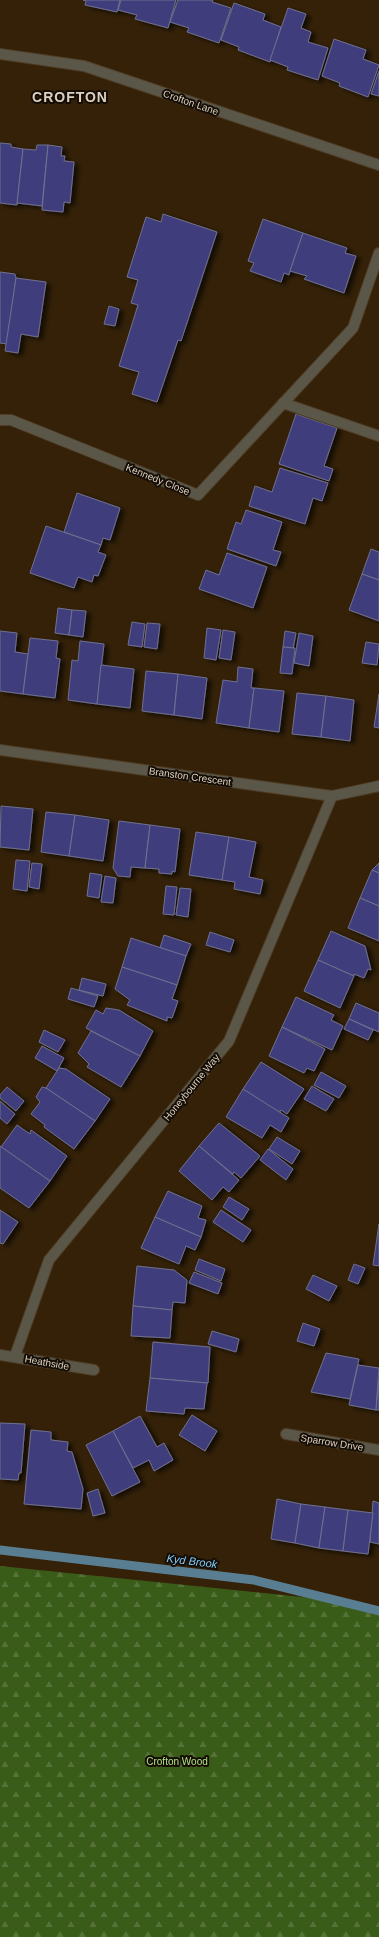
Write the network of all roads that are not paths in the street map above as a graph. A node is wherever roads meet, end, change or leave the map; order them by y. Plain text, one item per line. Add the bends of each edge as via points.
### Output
1 (0, 54) edge
2 (379, 165) edge
3 (379, 253) edge
4 (283, 403) junction
5 (0, 420) edge
6 (379, 436) edge
7 (0, 750) edge
8 (379, 786) edge
9 (332, 796) junction
10 (0, 1354) edge
11 (15, 1356) junction
12 (94, 1370) dead end
13 (286, 1434) dead end
14 (379, 1450) edge

1 - 2 street, Crofton Lane via 84,66
3 - 4 street, Kennedy Close via 353,328
4 - 5 street, Kennedy Close via 198,496 11,420
4 - 6 street
7 - 9 street, Branston Crescent
8 - 9 street, Branston Crescent
9 - 11 street, Honeybourne Way via 229,1040 49,1260
10 - 11 street, Heathside
11 - 12 street, Heathside
13 - 14 street, Sparrow Drive

